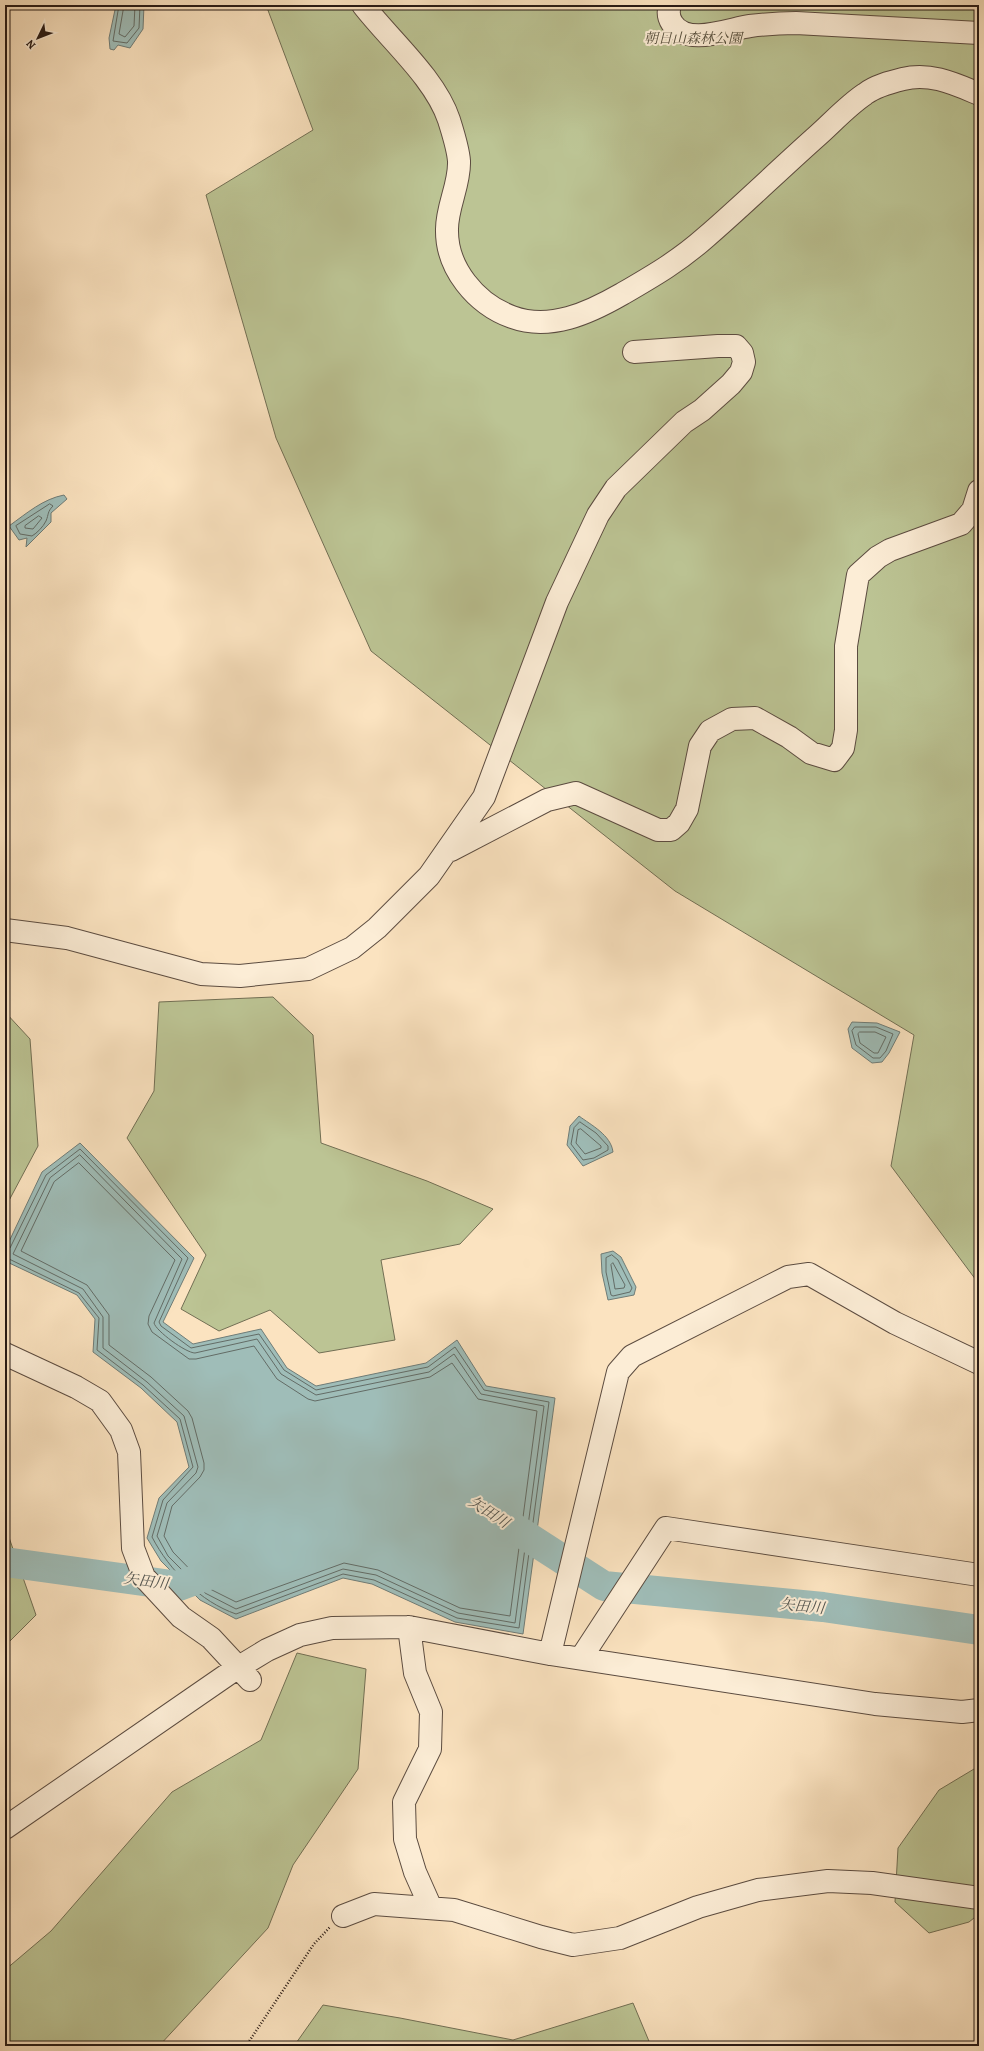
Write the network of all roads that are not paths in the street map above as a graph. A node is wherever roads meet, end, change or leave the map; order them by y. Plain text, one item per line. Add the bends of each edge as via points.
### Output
1 (363, 5) edge
2 (670, 5) edge
3 (979, 33) edge
4 (979, 94) edge
5 (634, 352) dead end
6 (979, 491) edge
7 (446, 852) junction
8 (5, 930) edge
9 (5, 1354) edge
10 (979, 1363) edge
11 (979, 1575) edge
12 (409, 1627) junction
13 (550, 1654) junction
14 (581, 1658) junction
15 (244, 1674) junction
16 (979, 1710) edge
17 (5, 1828) edge
18 (979, 1898) edge
19 (431, 1908) junction
20 (342, 1916) road end

1 - 4 street via 422,75 448,118 458,161 457,184 447,229 450,253 459,274 470,289 489,305 512,317 541,323 595,310 670,266 706,237 866,92 905,78 925,76 948,81
2 - 3 street via 669,16 675,27 686,33 698,35 769,24 796,23
5 - 7 street via 736,346 742,353 744,362 731,384 684,422 616,488 598,514 557,602 484,797
6 - 7 street via 973,510 961,524 890,550 858,575 846,646 846,730 842,748 834,760 811,753 755,718 732,719 710,731 700,746 687,809 679,823 671,830 658,830 576,793 547,800
7 - 8 street via 429,876 378,928 352,948 308,969 240,976 201,974 67,938
9 - 15 street via 100,1401 121,1430 129,1452 133,1548 144,1577 181,1617 212,1638
10 - 13 street via 895,1323 809,1274 788,1277 632,1356 618,1372
11 - 14 street via 666,1528
12 - 13 street
12 - 15 street via 332,1628 300,1635 267,1650
12 - 19 street via 415,1673 431,1712 430,1750 404,1802 405,1839 415,1872
13 - 14 street
14 - 16 street via 875,1704 962,1712
15 - 17 street
18 - 19 street via 872,1883 828,1881 758,1890 698,1907 620,1938 573,1945 454,1910
19 - 20 street via 374,1904

